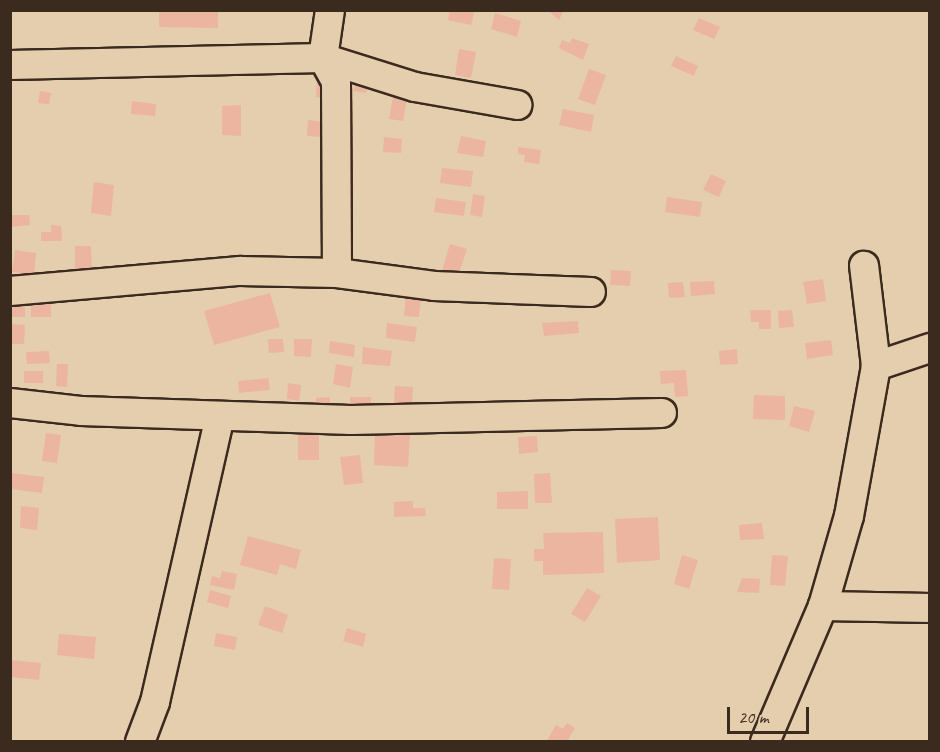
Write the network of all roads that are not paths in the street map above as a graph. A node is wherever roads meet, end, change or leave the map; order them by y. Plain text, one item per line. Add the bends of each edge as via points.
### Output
1 (330, 10) edge
2 (323, 58) junction
3 (10, 64) edge
4 (517, 105) dead end
5 (864, 266) dead end
6 (337, 273) junction
7 (10, 291) edge
8 (591, 292) dead end
9 (930, 348) edge
10 (876, 366) junction
11 (10, 403) edge
12 (662, 413) dead end
13 (220, 417) junction
14 (823, 606) junction
15 (930, 608) edge
16 (141, 741) edge
17 (765, 741) edge

1 - 2 street
2 - 3 street
2 - 4 street via 415,87
2 - 6 street via 336,81
5 - 10 street
6 - 7 street via 240,271 106,279
6 - 8 street via 434,286
9 - 10 street
10 - 14 street via 849,516
11 - 13 street via 81,411
12 - 13 street via 430,420
13 - 16 street via 156,702
14 - 15 street
14 - 17 street

